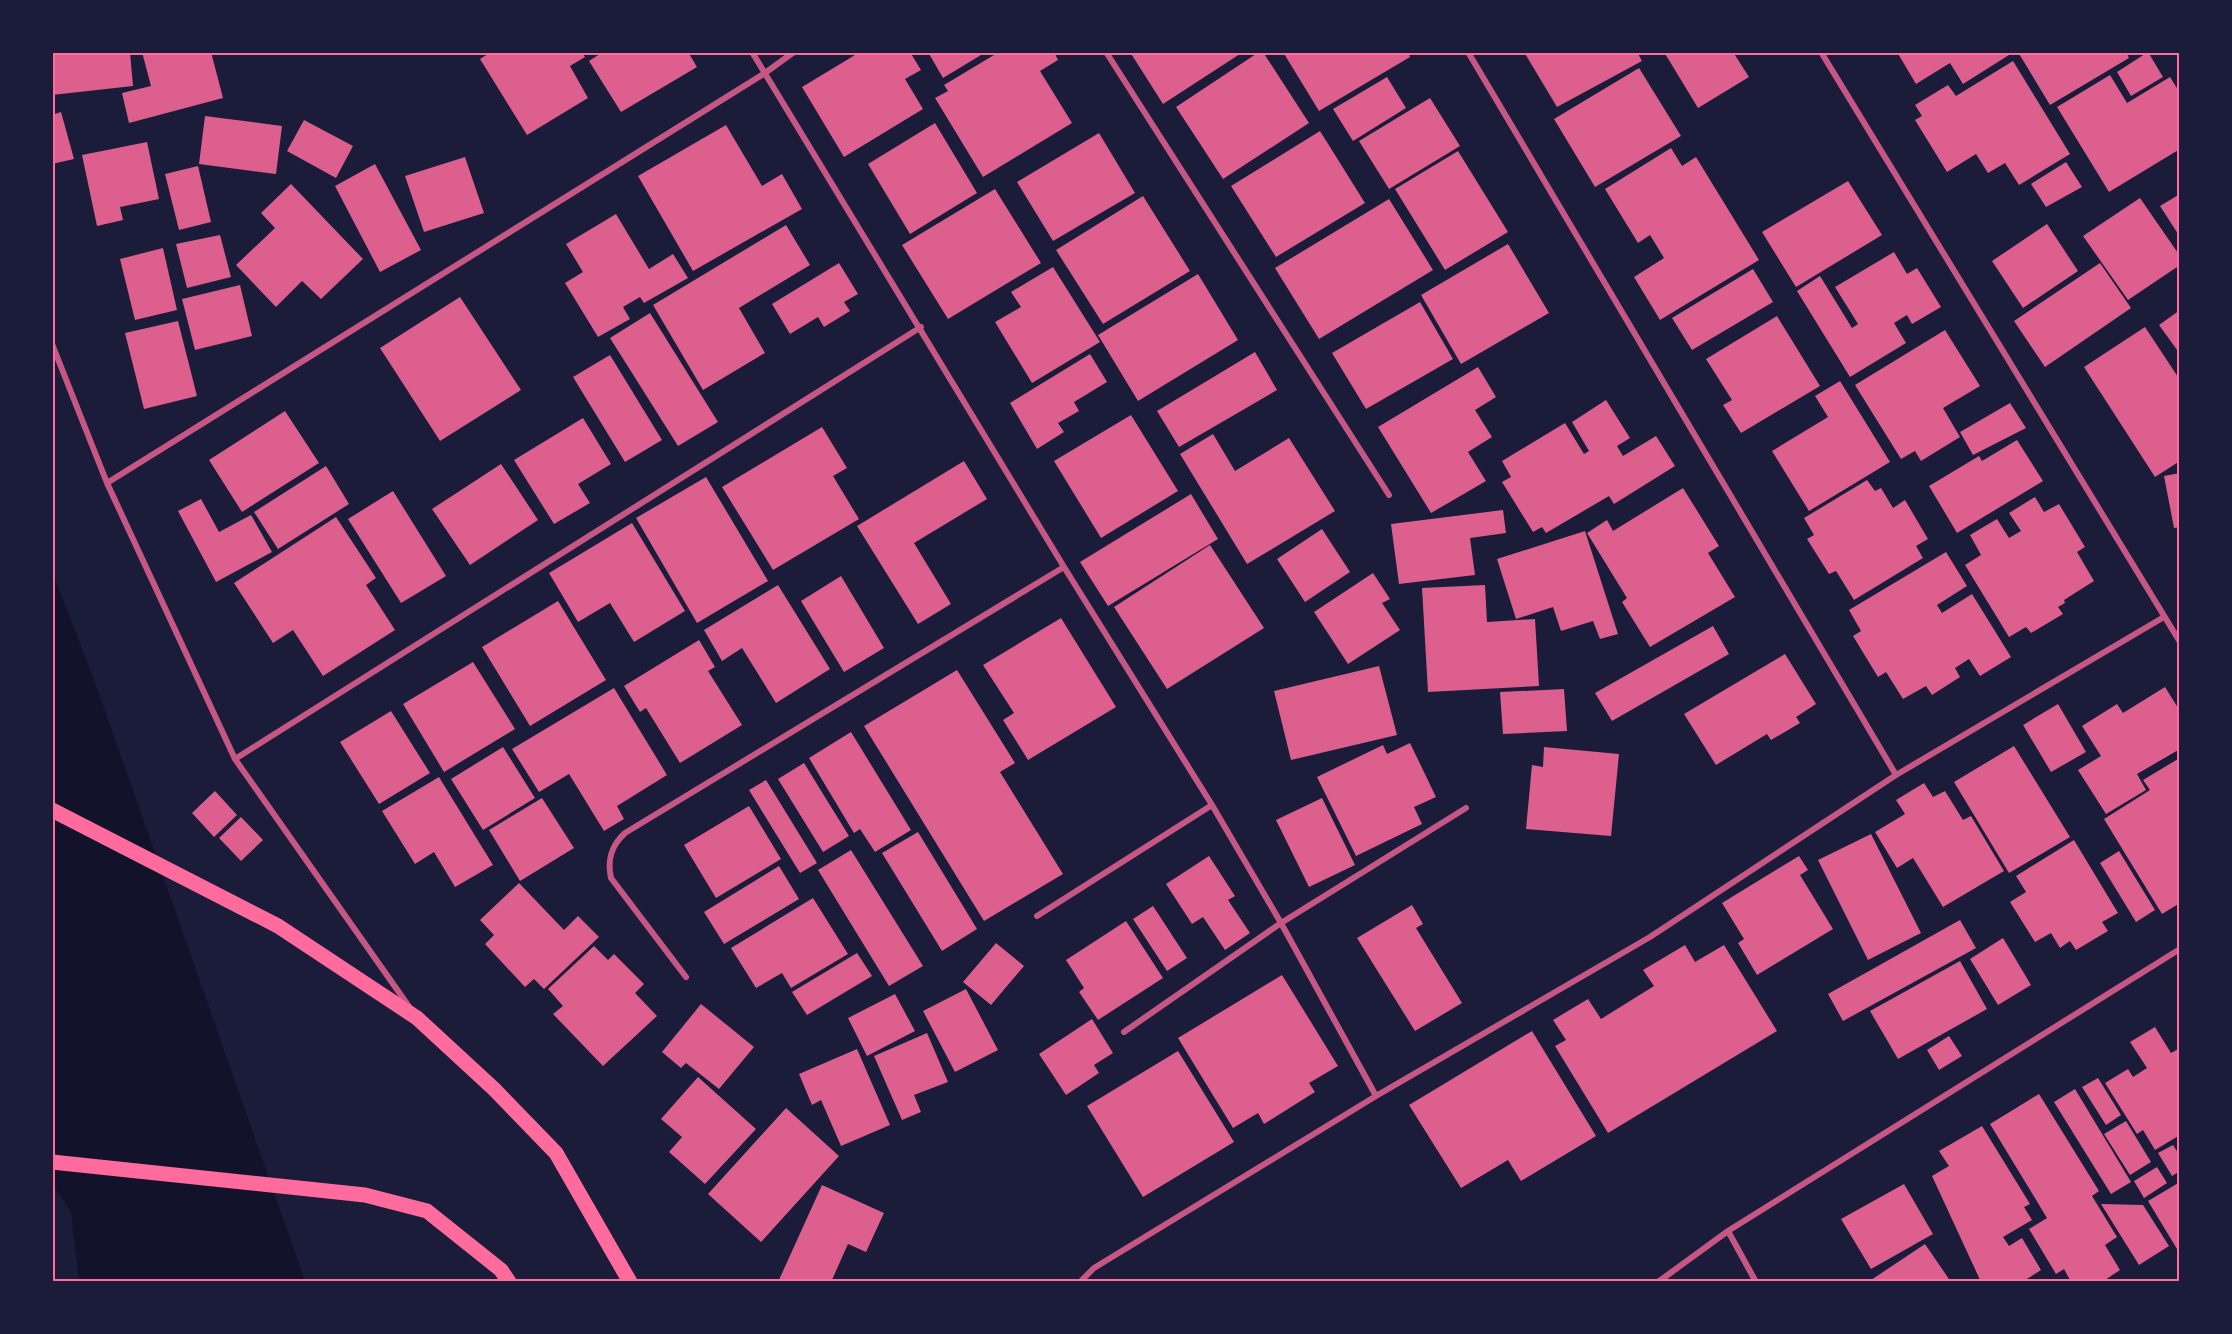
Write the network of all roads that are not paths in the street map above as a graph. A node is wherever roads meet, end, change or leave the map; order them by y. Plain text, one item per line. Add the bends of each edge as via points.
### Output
1 (752, 52) edge
2 (794, 52) edge
3 (1106, 52) edge
4 (1468, 52) edge
5 (1821, 52) edge
6 (765, 74) junction
7 (921, 327) junction
8 (52, 344) edge
9 (107, 483) junction
10 (1389, 495) dead end
11 (1064, 567) junction
12 (2164, 617) junction
13 (2180, 642) edge
14 (235, 759) junction
15 (1896, 775) junction
16 (1212, 806) junction
17 (1466, 808) dead end
18 (52, 810) edge
19 (1037, 916) dead end
20 (1281, 923) junction
21 (2180, 949) edge
22 (686, 977) dead end
23 (417, 1018) junction
24 (1124, 1032) dead end
25 (1376, 1096) junction
26 (52, 1162) edge
27 (1728, 1231) junction
28 (509, 1281) edge
29 (630, 1281) edge
30 (1080, 1281) edge
31 (1658, 1281) edge
32 (1756, 1281) edge

1 - 6 street
2 - 6 street
3 - 10 street
4 - 15 street
5 - 12 street
6 - 7 street
6 - 9 street
7 - 11 street
7 - 14 street
8 - 9 street
9 - 14 street
11 - 16 street
11 - 22 street via 614,843 611,878
12 - 13 street
12 - 15 street
14 - 23 street
15 - 25 street via 1650,937
16 - 19 street
16 - 20 street
17 - 20 street
18 - 23 main road via 278,926
20 - 24 street
20 - 25 street
21 - 27 street
23 - 29 main road via 556,1153
25 - 30 street via 1094,1268
26 - 28 main road via 365,1195 427,1211 501,1270
27 - 31 street
27 - 32 street

